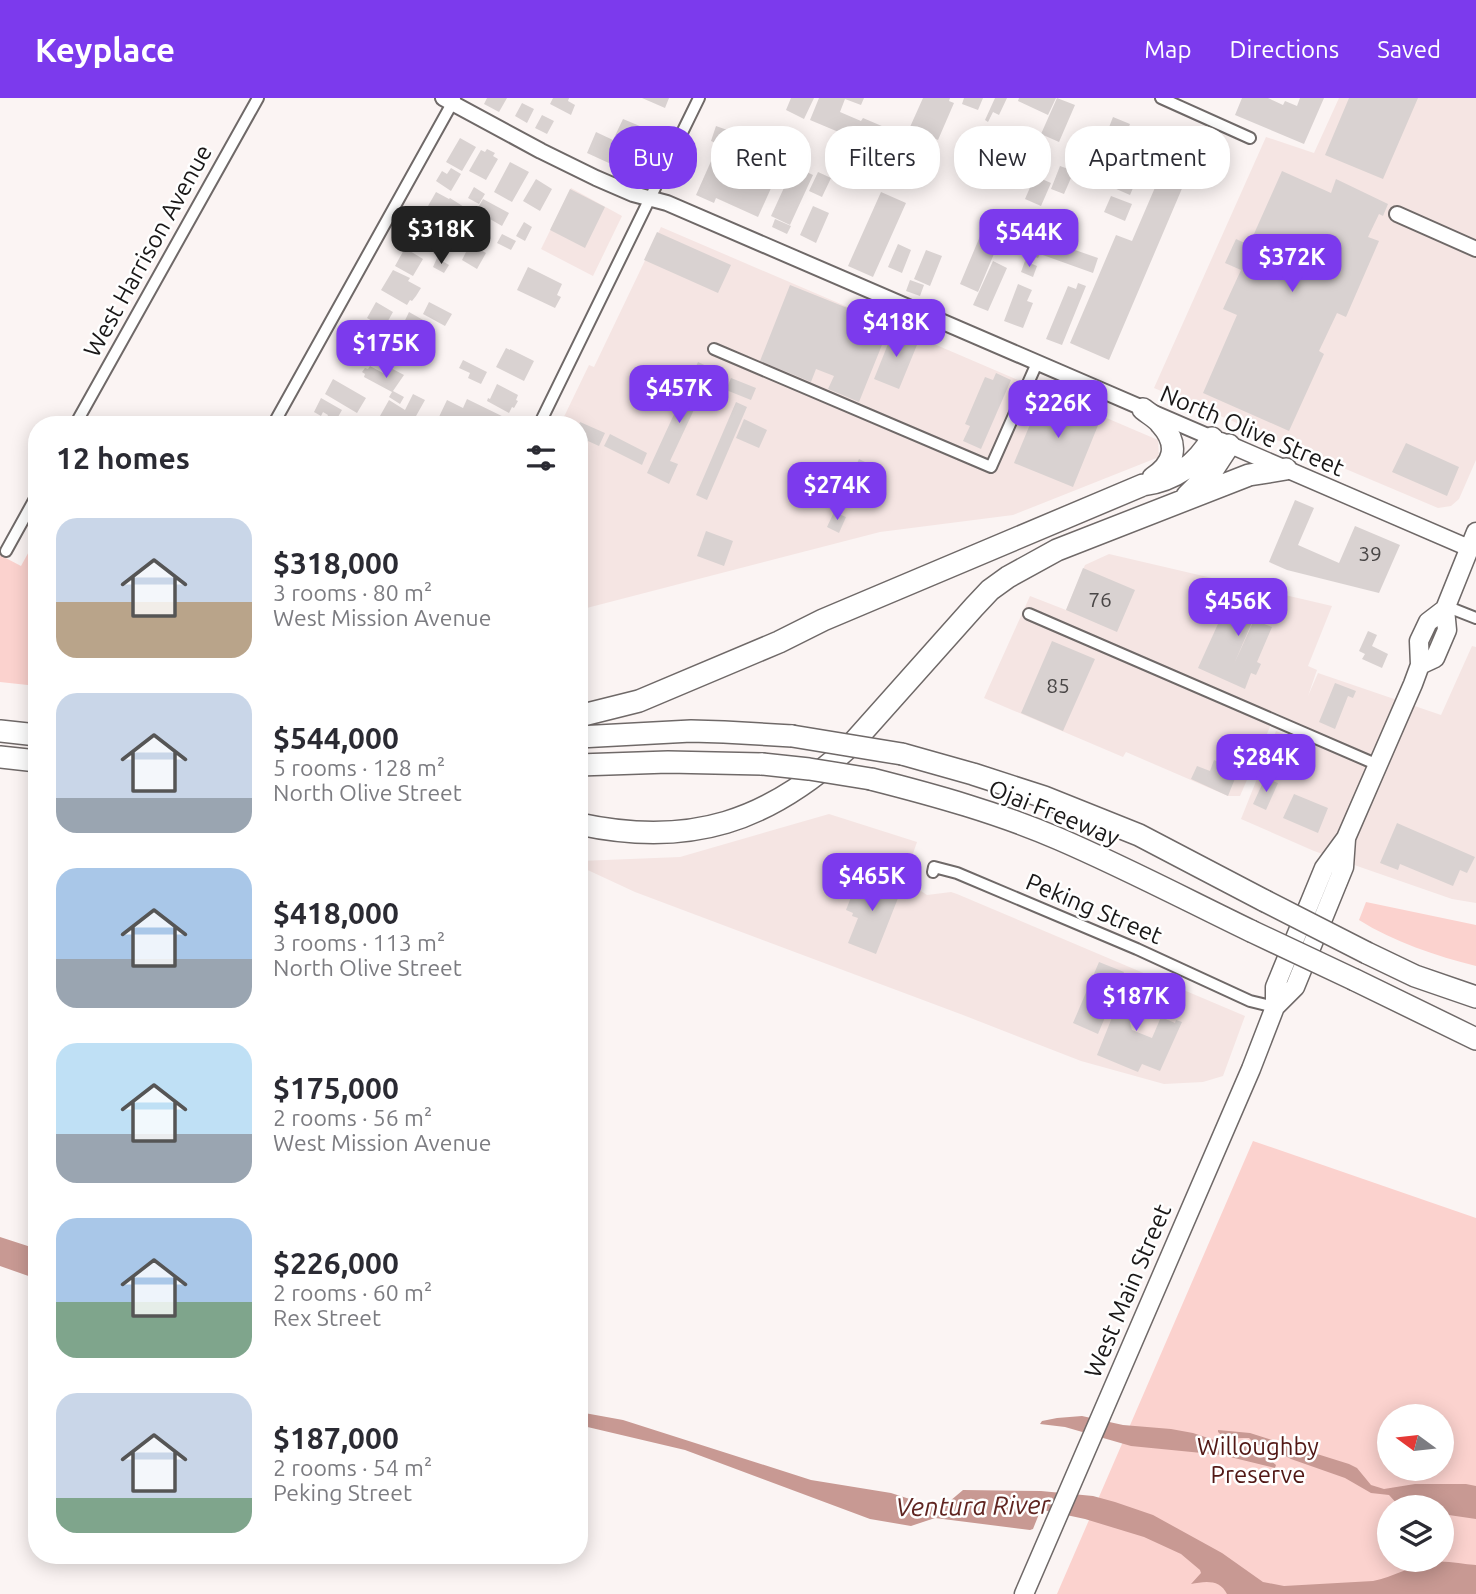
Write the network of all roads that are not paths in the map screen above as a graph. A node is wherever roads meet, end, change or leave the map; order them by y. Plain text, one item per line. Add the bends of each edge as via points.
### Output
1 (258, 98) edge
2 (699, 98) edge
3 (1161, 98) edge
4 (450, 100) edge
5 (1250, 138) dead end
6 (651, 198) junction
7 (1397, 214) dead end
8 (1476, 249) edge
9 (714, 349) dead end
10 (1037, 363) junction
11 (1143, 409) junction
12 (80, 416) edge
13 (278, 416) edge
14 (543, 416) edge
15 (1221, 441) junction
16 (1286, 469) junction
17 (1143, 485) junction
18 (1177, 504) junction
19 (28, 511) edge
20 (1473, 540) edge
21 (6, 551) dead end
22 (1445, 609) junction
23 (1028, 614) dead end
24 (1476, 618) edge
25 (588, 714) edge
26 (0, 731) edge
27 (28, 734) edge
28 (588, 737) edge
29 (0, 757) edge
30 (28, 760) edge
31 (588, 765) edge
32 (1378, 765) junction
33 (588, 826) edge
34 (934, 869) dead end
35 (1452, 989) junction
36 (1476, 990) edge
37 (1476, 997) edge
38 (1406, 1005) junction
39 (1275, 1007) junction
40 (1476, 1039) edge
41 (1476, 1054) edge
42 (1024, 1594) edge

1 - 12 street, West Harrison Avenue
2 - 6 street
3 - 5 street
4 - 6 street, North Olive Street via 552,157
4 - 13 street
6 - 10 street, North Olive Street
6 - 14 street
7 - 8 street
9 - 10 street via 992,467
10 - 11 street, North Olive Street
11 - 15 street, North Olive Street
11 - 17 highway via 1162,424 1172,441 1168,466
15 - 16 main road, North Olive Street
15 - 17 highway via 1192,465 1158,483
15 - 18 highway via 1212,471
16 - 18 highway via 1249,475
16 - 20 main road, North Olive Street
17 - 25 highway via 639,701
18 - 33 highway via 1057,550 999,583 851,745 774,804 720,825 658,833
19 - 21 street
20 - 22 main road, West Main Street
22 - 24 street
22 - 32 main road, West Main Street via 1428,622 1419,641 1420,665
23 - 32 street
26 - 27 highway
28 - 35 highway, Ojai Freeway, bridge via 691,731 792,736 902,754 973,774 1139,835 1367,953
29 - 30 highway
31 - 38 highway, Ojai Freeway, bridge via 762,764 871,779 923,792 1058,839
32 - 39 main road, West Main Street via 1346,838 1324,868 1275,987
34 - 39 street, Peking Street via 957,873 1255,1003
35 - 36 highway
35 - 37 highway, Ojai Freeway
38 - 40 highway, Ojai Freeway
38 - 41 highway
39 - 42 main road, West Main Street

